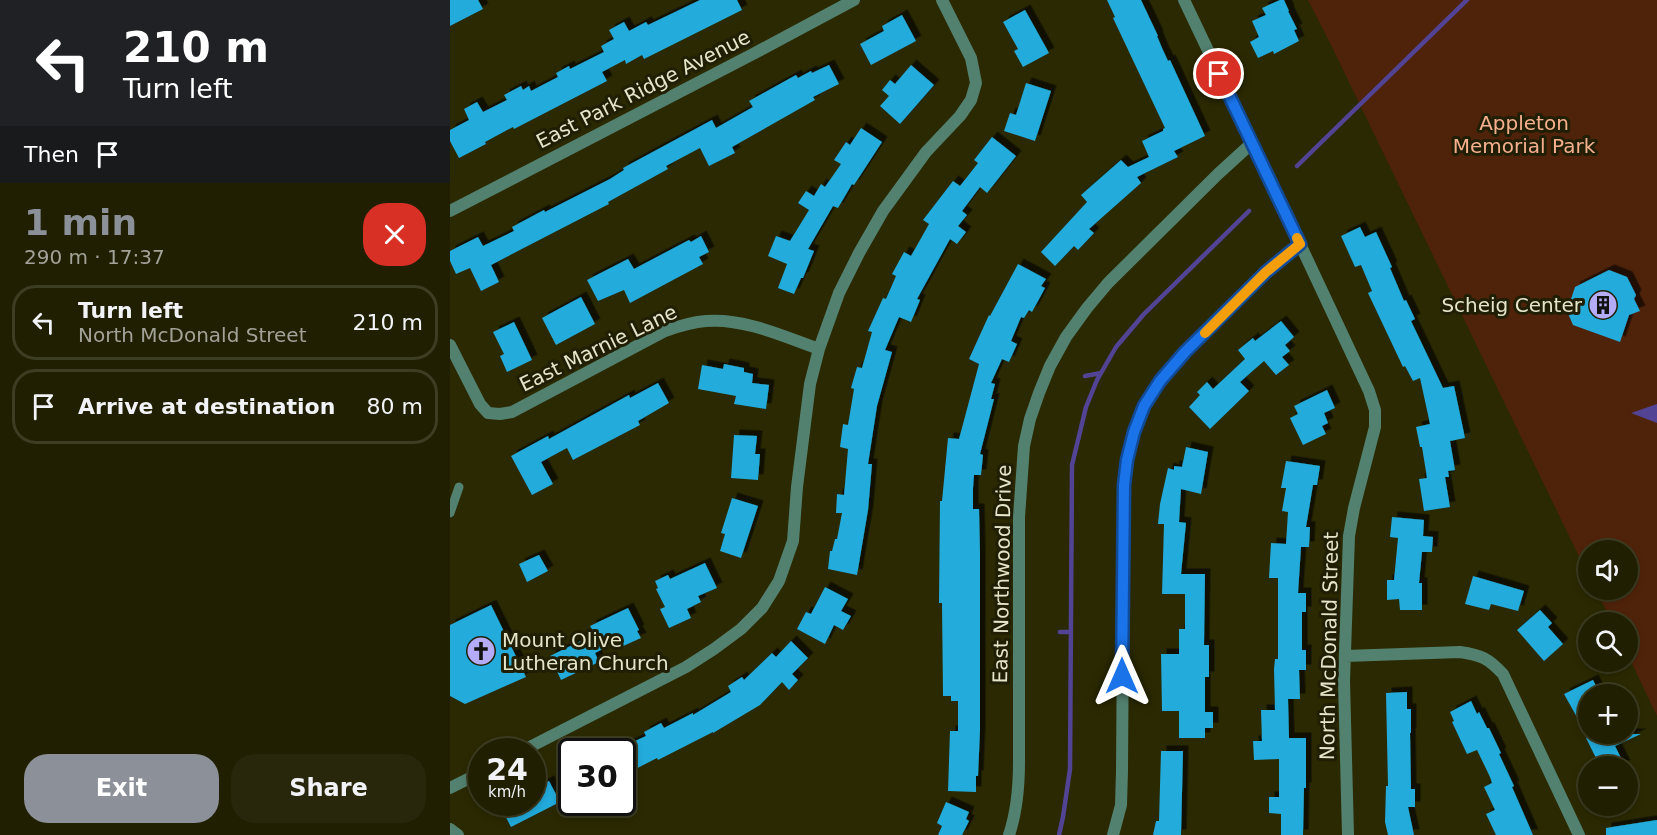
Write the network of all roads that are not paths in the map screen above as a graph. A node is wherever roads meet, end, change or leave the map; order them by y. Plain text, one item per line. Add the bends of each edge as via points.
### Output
1 (854, 0) edge
2 (942, 0) edge
3 (1184, 0) edge
4 (1252, 143) junction
5 (450, 212) edge
6 (1300, 244) junction
7 (450, 345) edge
8 (819, 349) junction
9 (459, 487) dead end
10 (450, 513) edge
11 (1346, 656) junction
12 (546, 739) edge
13 (468, 779) edge
14 (450, 788) edge
15 (450, 829) edge
16 (458, 835) edge
17 (1009, 835) edge
18 (1113, 835) edge
19 (1347, 835) edge
20 (1579, 835) edge

1 - 5 street, East Park Ridge Avenue
2 - 8 street via 971,58 976,83 971,100 883,211 839,293
3 - 4 street, North McDonald Street
4 - 6 street, North McDonald Street
4 - 17 street, East Northwood Drive via 1108,283 1066,337 1039,393 1024,446 1019,517 1020,762 1015,816
6 - 11 street, North McDonald Street via 1375,410 1375,428 1349,536
6 - 18 street via 1185,352 1144,406 1134,432 1124,485 1121,805
7 - 8 street, East Marnie Lane via 480,404 488,413 500,414 512,412 684,324 707,320 732,322
8 - 12 street via 805,420 793,541 779,580 762,608 741,629 686,667
9 - 10 lane
11 - 19 street, North McDonald Street
11 - 20 street via 1460,652 1490,660 1503,674
13 - 14 street
15 - 16 street

